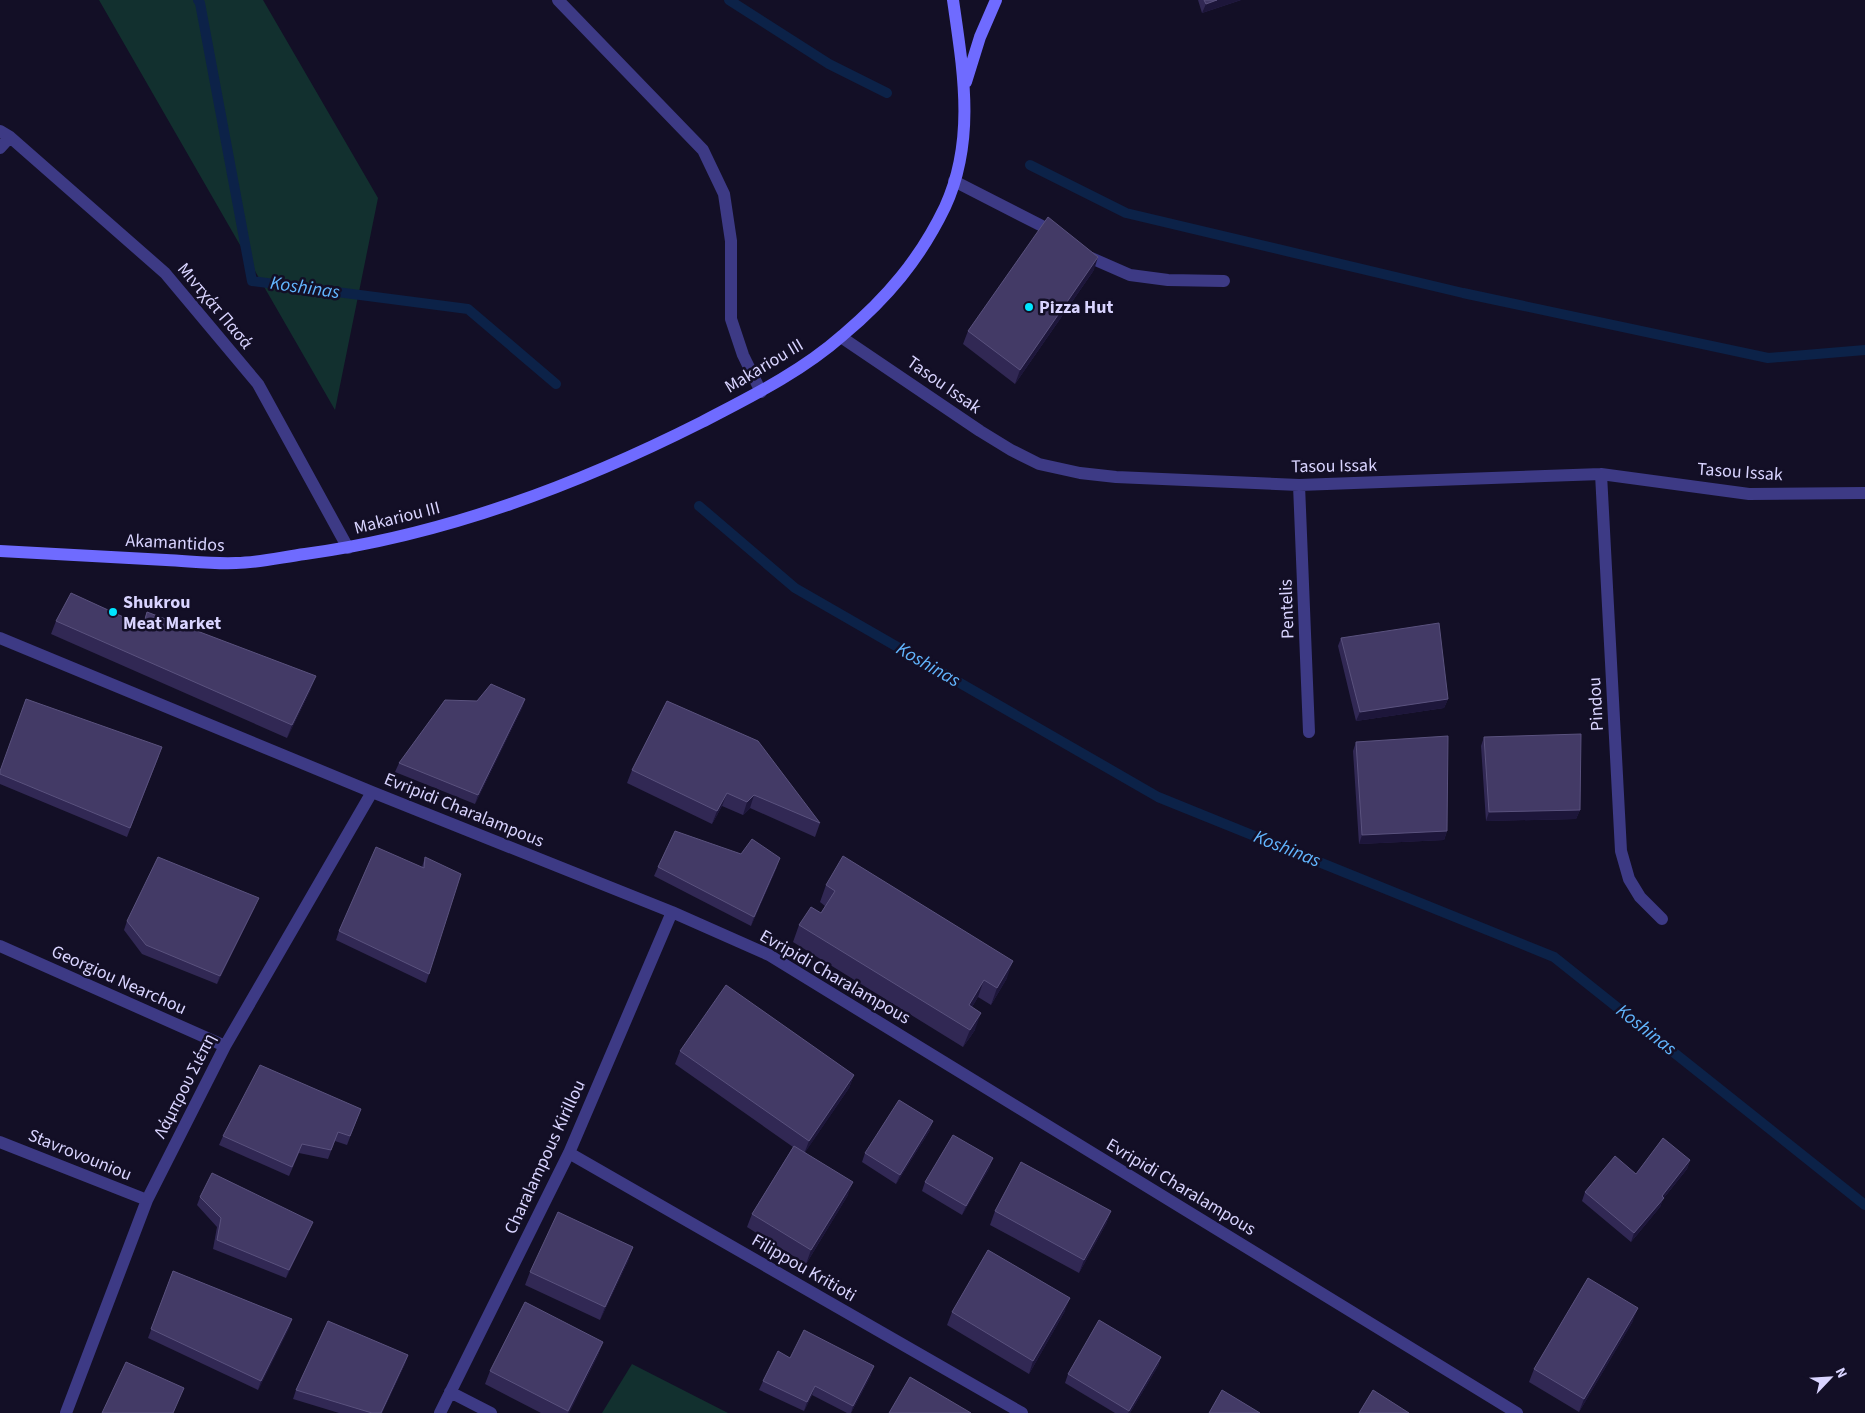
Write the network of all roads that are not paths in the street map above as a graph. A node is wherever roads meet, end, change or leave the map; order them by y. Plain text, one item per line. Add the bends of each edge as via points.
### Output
1 (558, 0) edge
2 (953, 0) edge
3 (996, 0) edge
4 (965, 86) junction
5 (5, 134) edge
6 (0, 148) edge
7 (954, 181) junction
8 (1224, 281) dead end
9 (841, 337) junction
10 (761, 392) junction
11 (1601, 474) junction
12 (1299, 485) junction
13 (1865, 493) edge
14 (348, 548) junction
15 (0, 551) edge
16 (0, 638) edge
17 (1309, 732) dead end
18 (372, 792) junction
19 (672, 912) junction
20 (1662, 919) dead end
21 (0, 946) edge
22 (225, 1046) junction
23 (0, 1142) edge
24 (569, 1153) junction
25 (147, 1200) junction
26 (450, 1392) junction
27 (66, 1413) edge
28 (440, 1413) edge
29 (491, 1413) edge
30 (1022, 1413) edge
31 (1517, 1413) edge

1 - 10 street via 703,150 724,194 731,241 731,318 742,355
2 - 4 main road, Makariou III
3 - 4 main road via 980,37
4 - 7 main road, Makariou III via 965,126
5 - 6 street
5 - 14 street, Μιντχάτ Πασά via 165,273 258,384
7 - 8 street via 1048,229 1082,255 1130,275 1168,280
7 - 9 main road, Makariou III via 926,244 910,268 888,294
9 - 10 main road, Makariou III via 792,374
9 - 12 street, Tasou Issak via 980,431 1039,464 1116,477
10 - 14 main road, Makariou III via 669,439 536,496 403,537
11 - 12 street, Tasou Issak
11 - 13 street, Tasou Issak via 1750,494
11 - 20 street, Pindou via 1621,851 1640,897
12 - 17 street, Pentelis
14 - 15 main road, Akamantidos via 237,563
16 - 18 street, Evripidi Charalampous
18 - 19 street, Evripidi Charalampous
18 - 22 street, Λάμπρου Σιέπη
19 - 24 street, Charalampous Kirillou
19 - 31 street, Evripidi Charalampous via 769,954
21 - 22 street, Georgiou Nearchou
22 - 25 street, Λάμπρου Σιέπη
23 - 25 street, Stavrovouniou
24 - 26 street, Charalampous Kirillou
24 - 30 street, Filippou Kritioti
25 - 27 street, Λάμπρου Σιέπη
26 - 28 street, Charalampous Kirillou
26 - 29 street

